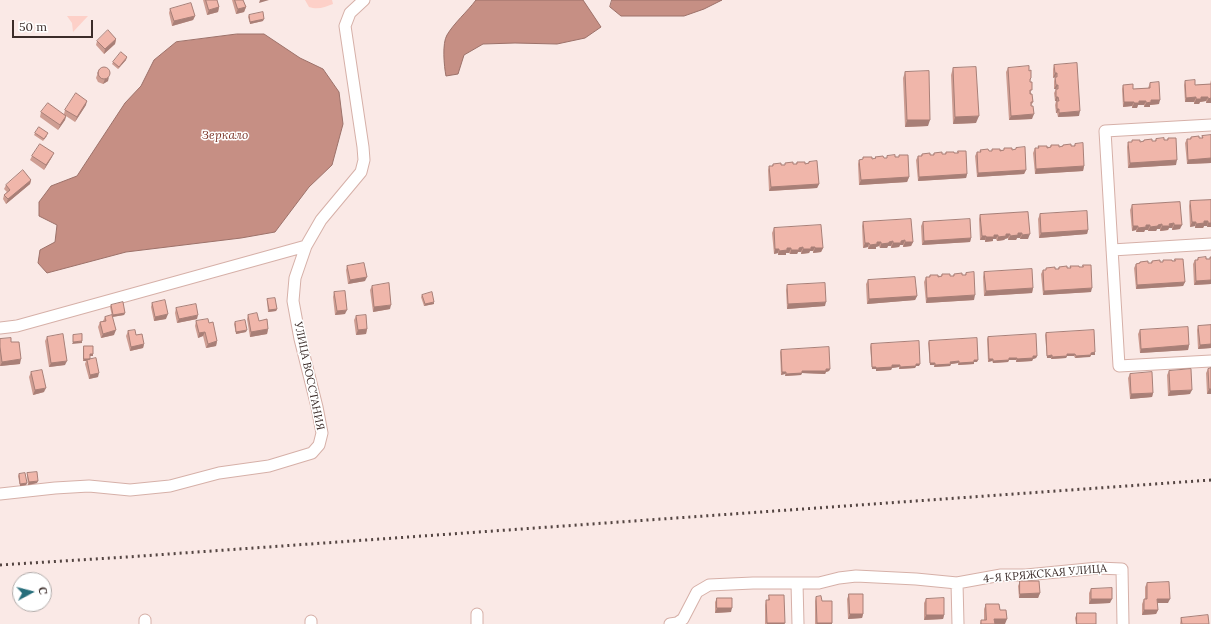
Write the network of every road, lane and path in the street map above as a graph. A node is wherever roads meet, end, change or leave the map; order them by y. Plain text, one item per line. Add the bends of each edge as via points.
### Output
1 (364, 0) edge
2 (1211, 125) edge
3 (1211, 244) edge
4 (306, 246) junction
5 (1112, 250) junction
6 (0, 328) edge
7 (1211, 361) edge
8 (0, 494) edge
9 (798, 583) junction
10 (957, 583) junction
11 (670, 624) edge
12 (798, 624) edge
13 (958, 624) edge
14 (1123, 624) edge

1 - 4 street, УЛИЦА ВОССТАНИЯ via 350,13 345,26 364,160 361,172 321,220
2 - 5 street via 1105,131
3 - 5 street
4 - 6 street via 18,326
4 - 8 street, УЛИЦА ВОССТАНИЯ via 295,278 293,301 322,433 319,445 312,453 269,466 219,473 170,486 130,490 82,486
5 - 7 street via 1119,366
9 - 10 street, 4-Я КРЯЖСКАЯ УЛИЦА via 819,583 856,576
9 - 11 street, 4-Я КРЯЖСКАЯ УЛИЦА via 709,585 697,592 683,619
9 - 12 street
10 - 13 street
10 - 14 street, 4-Я КРЯЖСКАЯ УЛИЦА via 1001,575 1026,576 1098,568 1122,569

